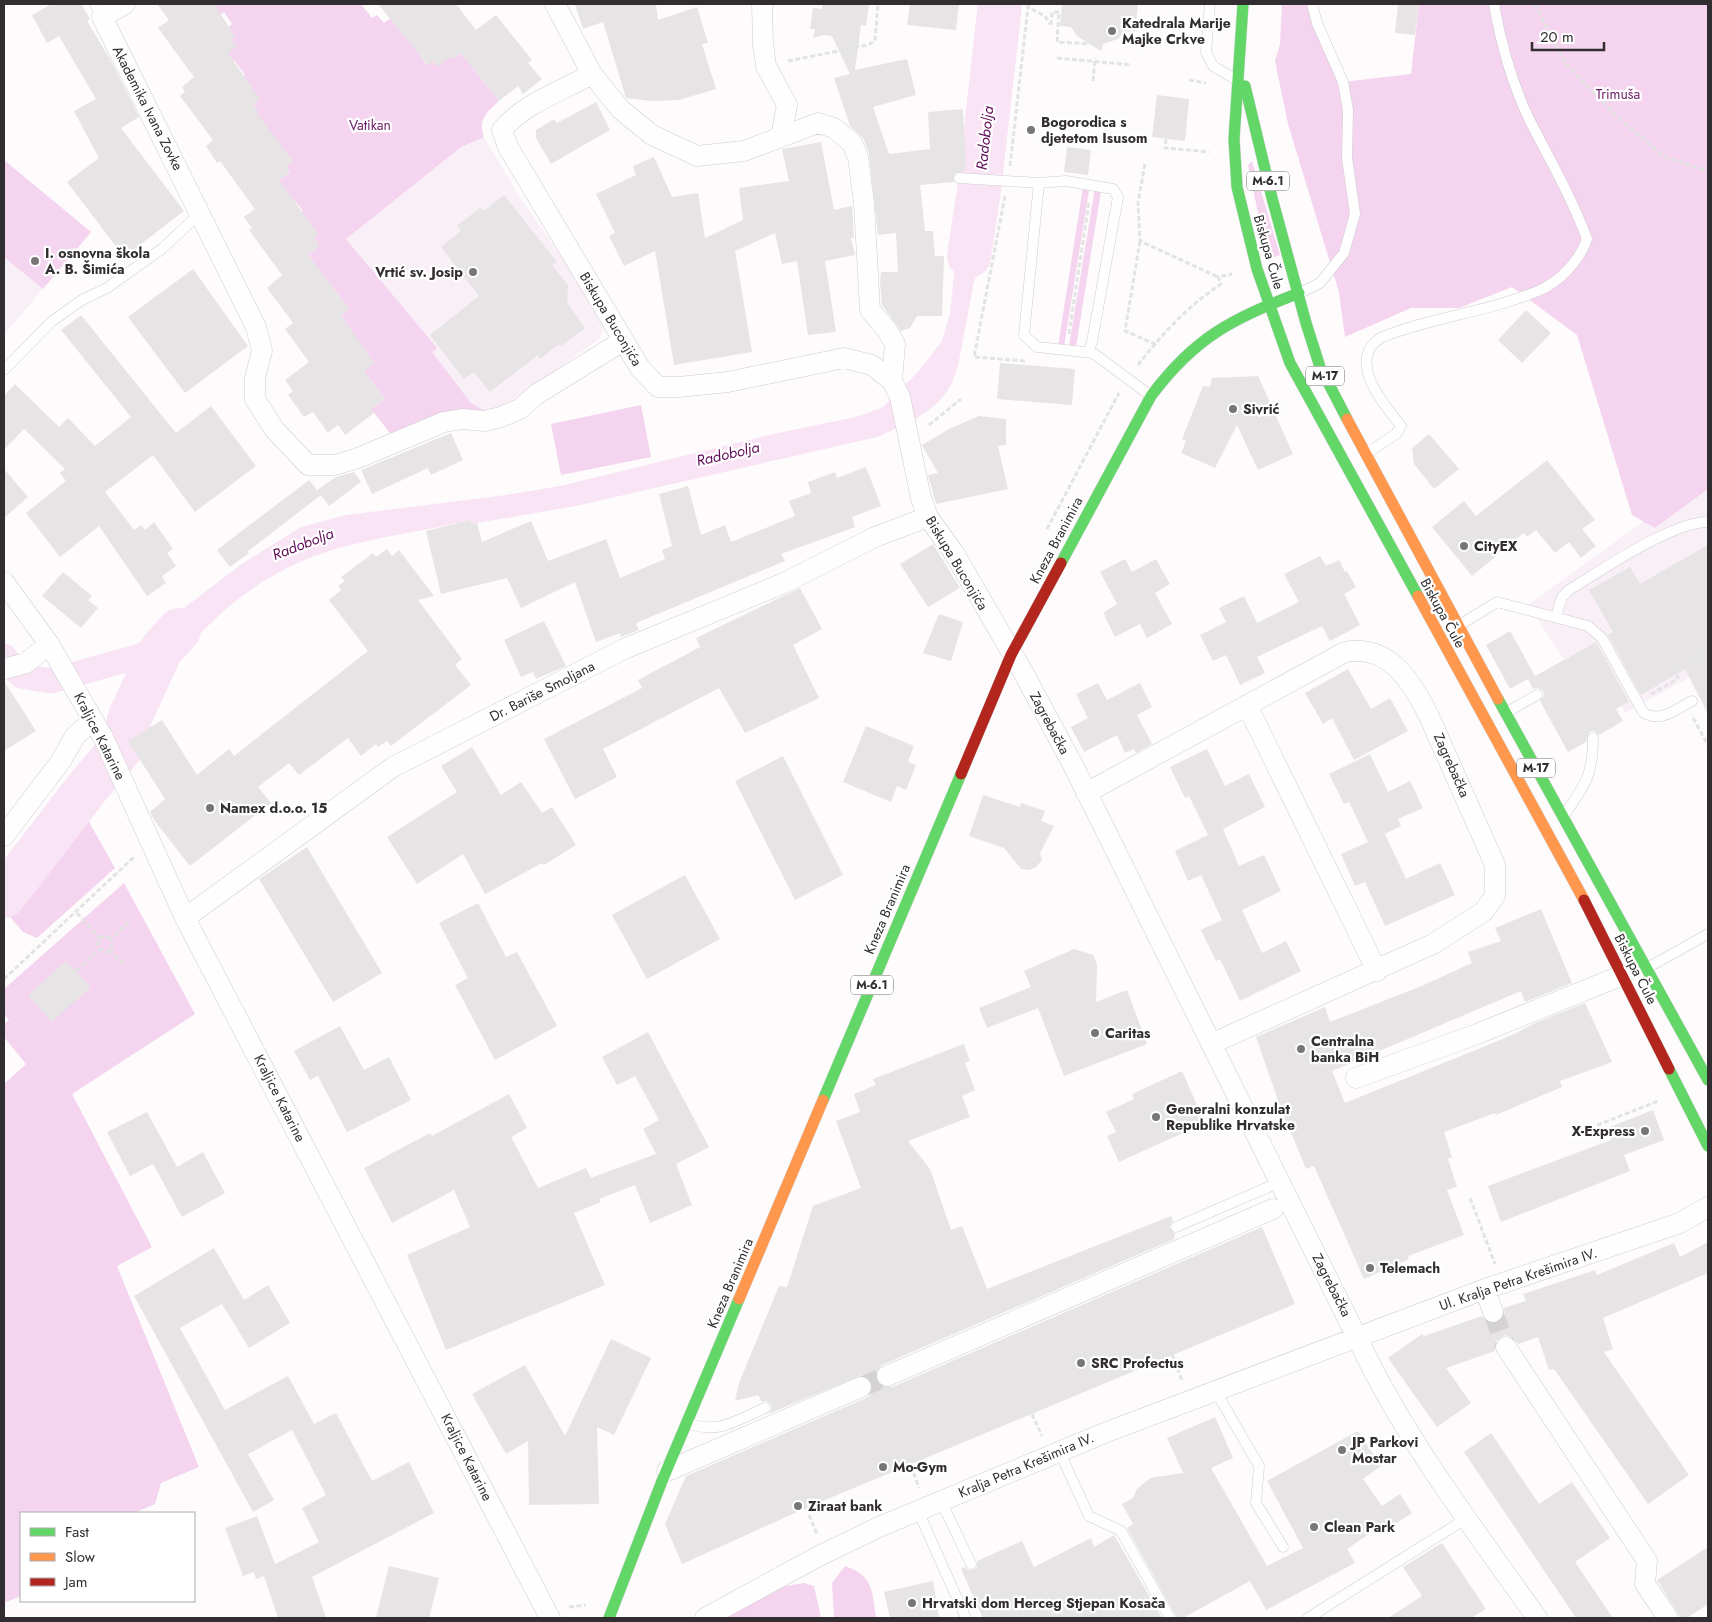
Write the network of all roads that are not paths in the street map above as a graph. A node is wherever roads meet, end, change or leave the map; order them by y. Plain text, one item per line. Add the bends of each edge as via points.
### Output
1 (125, 4) edge
2 (555, 4) edge
3 (762, 4) edge
4 (1210, 4) edge
5 (1243, 4) edge
6 (1312, 4) edge
7 (1494, 4) edge
8 (99, 11) edge
9 (1241, 69) junction
10 (592, 74) junction
11 (1239, 82) junction
12 (781, 137) junction
13 (960, 178) dead end
14 (1039, 183) junction
15 (201, 212) junction
16 (1299, 293) junction
17 (1268, 304) junction
18 (624, 341) junction
19 (1088, 352) junction
20 (4, 370) edge
21 (892, 381) junction
22 (1151, 396) junction
23 (1365, 454) junction
24 (928, 517) junction
25 (1708, 522) edge
26 (4, 582) edge
27 (1556, 617) junction
28 (1458, 627) junction
29 (51, 648) junction
30 (1011, 655) junction
31 (4, 669) edge
32 (1537, 695) dead end
33 (1689, 703) road end
34 (1247, 705) junction
35 (1505, 713) junction
36 (93, 720) junction
37 (1593, 738) dead end
38 (1086, 793) junction
39 (1563, 817) junction
40 (4, 836) edge
41 (185, 918) junction
42 (1708, 934) edge
43 (1646, 969) junction
44 (1376, 971) junction
45 (1623, 975) junction
46 (1210, 1044) junction
47 (1356, 1078) dead end
48 (1708, 1080) edge
49 (1708, 1146) edge
50 (1280, 1182) junction
51 (1708, 1207) edge
52 (1273, 1209) dead end
53 (1680, 1224) junction
54 (1708, 1225) edge
55 (1176, 1227) dead end
56 (1485, 1289) junction
57 (1493, 1312) tunnel mouth
58 (1357, 1336) junction
59 (1506, 1347) tunnel mouth
60 (886, 1376) tunnel mouth
61 (861, 1387) tunnel mouth
62 (1215, 1390) junction
63 (765, 1408) dead end
64 (687, 1423) junction
65 (1059, 1451) junction
66 (667, 1471) junction
67 (941, 1501) junction
68 (918, 1510) junction
69 (1467, 1518) junction
70 (1283, 1547) dead end
71 (971, 1564) dead end
72 (558, 1613) edge
73 (609, 1618) edge
74 (705, 1618) edge
75 (966, 1618) edge
76 (1170, 1618) edge
77 (1308, 1618) edge
78 (1537, 1618) edge
79 (1668, 1618) edge

1 - 8 street
2 - 10 street, Biskupa Buconjića
3 - 12 street via 762,44 766,66 787,105
4 - 11 lane via 1206,52 1213,66
5 - 9 main road, Biskupa Čule / M-6.1
6 - 16 lane via 1343,82 1348,110 1347,158 1355,214 1344,253 1320,283
7 - 23 lane via 1509,69 1587,239 1582,254 1540,290 1380,338 1370,349 1367,364 1372,384 1401,426 1396,434
8 - 15 street, Akademika Ivana Zovke
9 - 11 main road, Biskupa Čule / M-6.1
9 - 16 main road, Biskupa Čule / M-6.1
10 - 12 street, Biskupa Buconjića via 620,109 652,135 697,156 744,151
10 - 18 street, Biskupa Buconjića via 510,120 502,130 508,147
11 - 17 main road, Biskupa Čule / M-6.1 via 1234,155 1237,187
12 - 21 street, Biskupa Buconjića via 818,123 834,128 852,143 858,156 870,310 895,344
13 - 14 lane
14 - 19 lane via 1024,335 1037,347
14 - 19 lane via 1066,181 1092,185 1113,189 1118,197
15 - 18 street, Akademika Ivana Zovke via 256,327 262,351 255,378 255,399 274,429 308,465 335,465 358,458 444,422 462,419 485,421 501,417 520,409 537,394
15 - 20 lane via 163,248 107,288 82,300 51,322
16 - 17 main road, Kneza Branimira / M-6.1
16 - 23 main road, Biskupa Čule / M-17 via 1320,367
17 - 22 main road, Kneza Branimira / M-6.1 via 1224,324 1196,344 1170,370
17 - 45 main road, Biskupa Čule / M-17 via 1303,390
18 - 21 street, Biskupa Buconjića via 640,368 658,387 728,382 844,358 872,366
19 - 22 lane
21 - 24 street, Biskupa Buconjića via 900,397
22 - 30 main road, Kneza Branimira / M-6.1
23 - 28 main road, Biskupa Čule / M-17
24 - 30 street, Biskupa Buconjića via 954,553
24 - 41 street, Dr. Bariše Smoljana via 875,537 784,583 624,649 393,767
25 - 27 lane via 1652,541 1569,590 1562,597
26 - 29 street, Kraljice Katarine
27 - 28 lane via 1497,602
27 - 33 lane via 1588,626 1602,638 1643,712 1652,718 1660,718
28 - 35 main road, Biskupa Čule / M-17
29 - 31 street via 26,663
29 - 36 street, Kraljice Katarine
30 - 38 street, Zagrebačka
30 - 64 main road, Kneza Branimira / M-6.1
32 - 35 lane
34 - 38 street, Zagrebačka
34 - 44 street
34 - 44 street, Zagrebačka via 1345,652 1359,649 1381,655 1417,691 1495,865 1495,896 1462,928
35 - 39 main road, Biskupa Čule / M-17
36 - 40 street via 74,736 61,761
36 - 41 street, Kraljice Katarine
37 - 39 lane via 1593,762 1586,784
38 - 46 street, Zagrebačka
39 - 43 main road, Biskupa Čule / M-17
41 - 72 street, Kraljice Katarine
42 - 43 lane
43 - 48 main road, Biskupa Čule / M-17
44 - 46 street, Zagrebačka
45 - 47 street
45 - 49 main road, Biskupa Čule / M-17
46 - 50 street, Zagrebačka
50 - 55 lane
50 - 58 street, Zagrebačka
51 - 53 street, Ul. Kralja Petra Krešimira IV.
52 - 60 street
53 - 54 street, Ul. Kralja Petra Krešimira IV.
53 - 56 street, Ul. Kralja Petra Krešimira IV.
56 - 57 street
56 - 58 street, Ul. Kralja Petra Krešimira IV.
58 - 62 street, Kralja Petra Krešimira IV.
58 - 69 street, Zagrebačka via 1390,1402
59 - 79 street via 1647,1561 1645,1584
61 - 66 street
62 - 65 street, Kralja Petra Krešimira IV.
62 - 70 lane via 1259,1466 1256,1503
63 - 64 lane via 710,1429
64 - 66 main road, Kneza Branimira / M-6.1
65 - 67 street, Kralja Petra Krešimira IV.
65 - 76 lane via 1089,1516 1121,1531
66 - 73 main road, Kneza Branimira / M-6.1
67 - 68 street, Kralja Petra Krešimira IV.
67 - 71 lane
68 - 74 street, Kralja Petra Krešimira IV. via 817,1557
68 - 75 lane
69 - 77 lane
69 - 78 street, Zagrebačka

